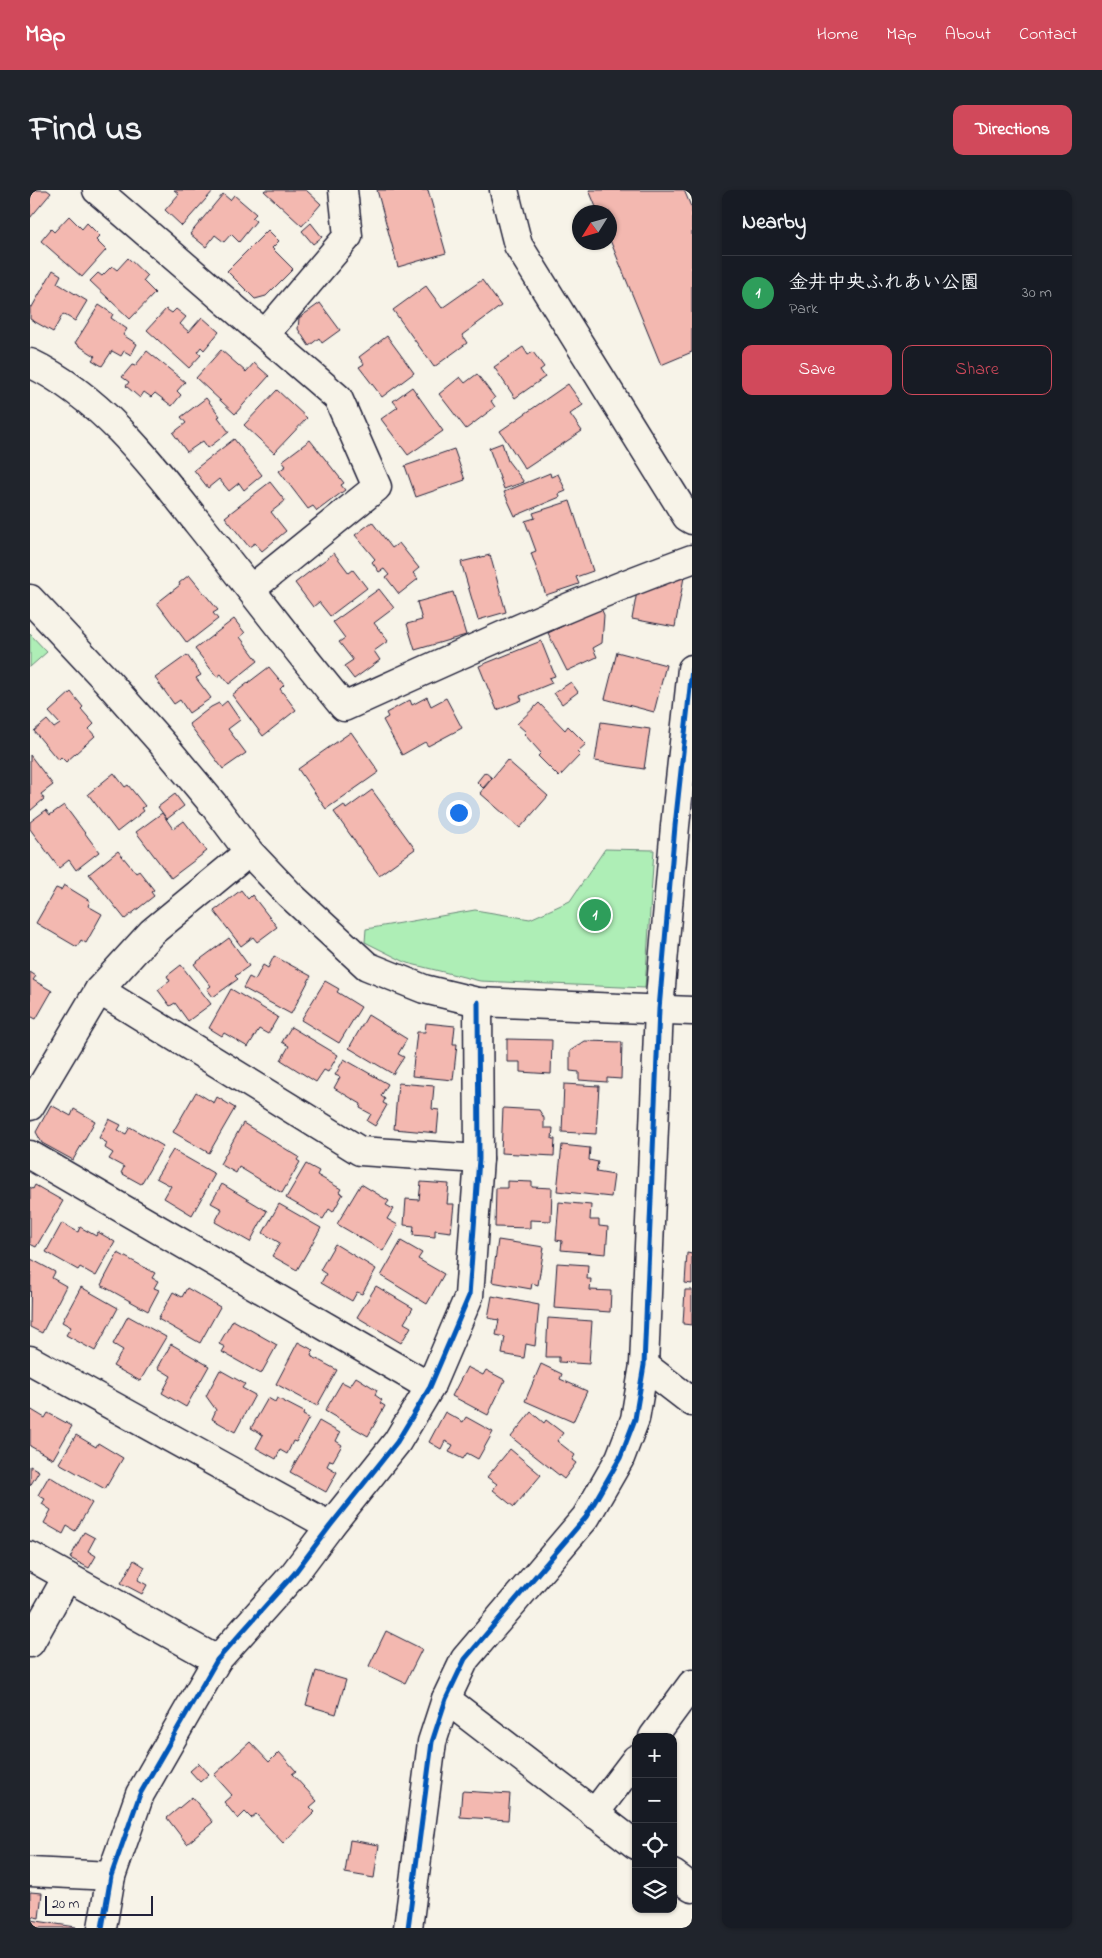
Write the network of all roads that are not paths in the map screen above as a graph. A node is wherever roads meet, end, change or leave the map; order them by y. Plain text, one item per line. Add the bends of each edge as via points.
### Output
1 (97, 190) edge
2 (343, 190) edge
3 (504, 190) edge
4 (265, 334) junction
5 (30, 363) edge
6 (692, 520) edge
7 (692, 559) edge
8 (251, 589) junction
9 (30, 599) edge
10 (692, 669) edge
11 (249, 852) junction
12 (99, 990) junction
13 (478, 1002) junction
14 (659, 1009) junction
15 (692, 1011) edge
16 (30, 1106) edge
17 (30, 1156) edge
18 (479, 1159) junction
19 (30, 1360) edge
20 (644, 1365) junction
21 (430, 1387) junction
22 (692, 1402) edge
23 (330, 1526) junction
24 (30, 1556) edge
25 (67, 1577) junction
26 (30, 1643) edge
27 (217, 1660) junction
28 (692, 1684) edge
29 (446, 1700) junction
30 (655, 1733) edge
31 (632, 1764) edge
32 (594, 1814) junction
33 (632, 1842) edge
34 (30, 1872) edge
35 (111, 1876) junction
36 (677, 1877) edge
37 (692, 1888) edge
38 (102, 1928) edge
39 (408, 1928) edge

1 - 4 street
2 - 4 street via 348,236
3 - 6 street via 518,245 687,517
4 - 8 street via 338,398 377,487
5 - 8 street via 92,402 153,466
7 - 8 street via 534,621 344,707
9 - 11 street via 71,656 108,681 220,797
10 - 14 street
11 - 12 street via 152,932
11 - 13 street via 289,894 368,966 424,989
12 - 16 street
12 - 18 street via 360,1151
13 - 14 street
13 - 18 street
14 - 15 street
14 - 20 street
17 - 21 street
18 - 21 street via 470,1296
19 - 23 street
20 - 22 street
20 - 29 street via 635,1419 620,1458 586,1517 464,1659
21 - 23 street via 397,1442
23 - 27 street via 294,1574
24 - 25 street
25 - 26 street
25 - 27 street
27 - 35 street via 140,1794
28 - 30 street
29 - 32 street
29 - 39 street via 432,1742
31 - 32 street
32 - 33 street
34 - 35 street
35 - 38 street
36 - 37 street

